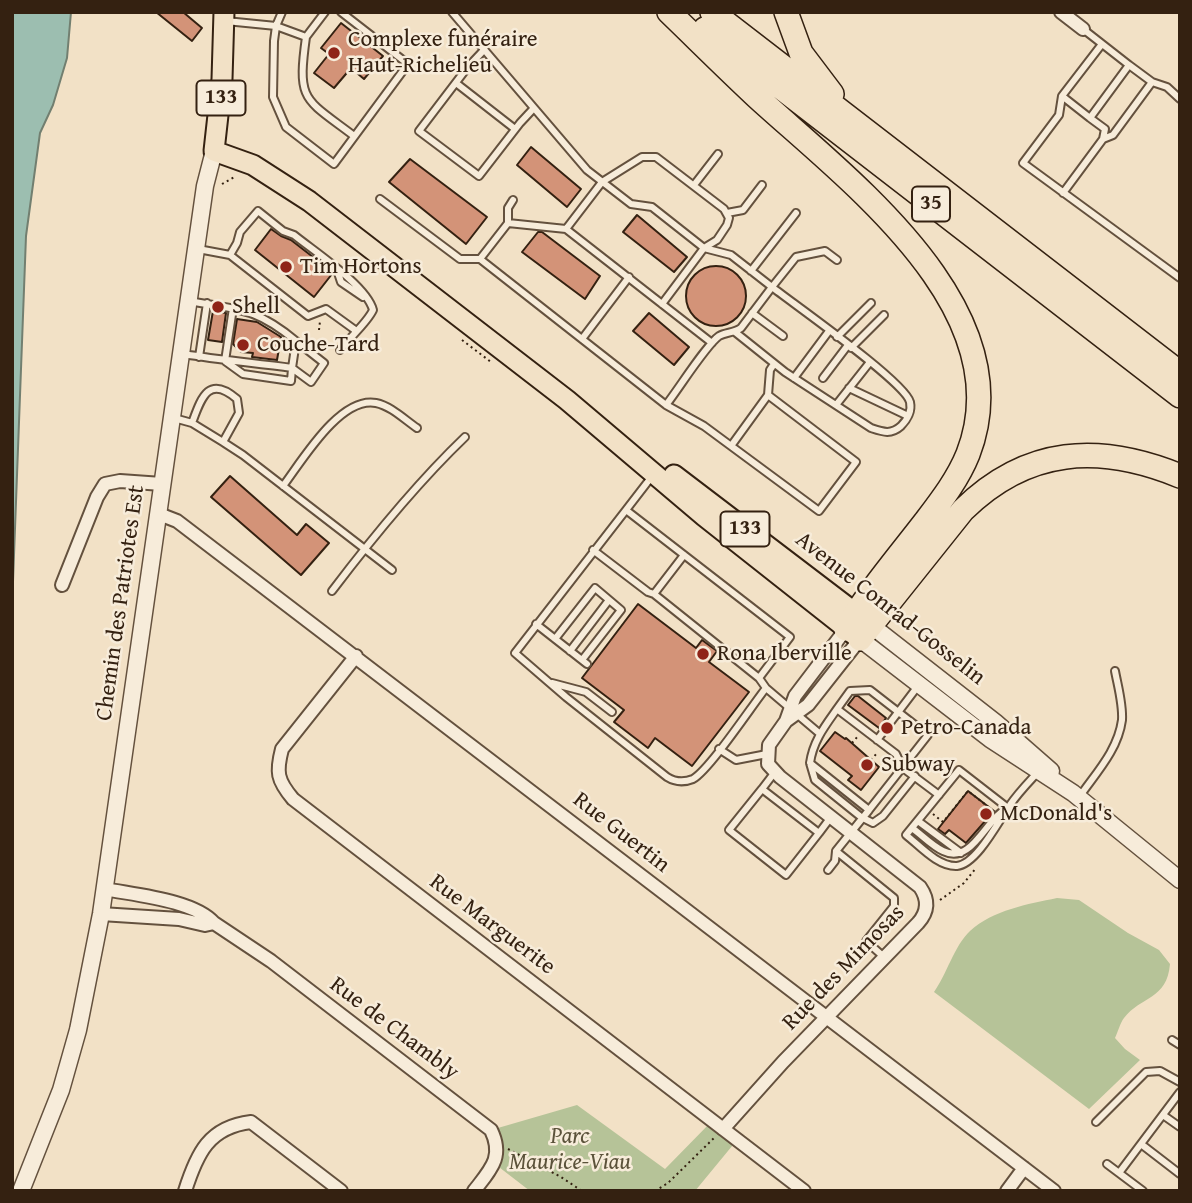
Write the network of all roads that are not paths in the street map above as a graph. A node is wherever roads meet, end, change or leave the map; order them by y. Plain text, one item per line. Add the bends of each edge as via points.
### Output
1 (282, 12) edge
2 (325, 12) edge
3 (341, 12) edge
4 (452, 12) edge
5 (669, 12) edge
6 (683, 12) edge
7 (712, 12) edge
8 (786, 12) edge
9 (1061, 12) edge
10 (224, 16) edge
11 (276, 26) junction
12 (1083, 29) joint
13 (306, 37) junction
14 (1102, 44) junction
15 (484, 50) junction
16 (1129, 65) junction
17 (1152, 82) junction
18 (456, 83) junction
19 (1062, 96) junction
20 (1180, 99) edge
21 (534, 108) junction
22 (1090, 118) junction
23 (851, 119) junction
24 (515, 129) junction
25 (354, 136) junction
26 (1102, 139) junction
27 (214, 151) junction
28 (718, 154) dead end
29 (602, 182) junction
30 (694, 186) junction
31 (762, 186) dead end
32 (1063, 193) junction
33 (380, 199) dead end
34 (513, 200) dead end
35 (727, 213) junction
36 (796, 213) dead end
37 (508, 223) junction
38 (566, 229) junction
39 (705, 248) junction
40 (196, 249) junction
41 (230, 255) junction
42 (480, 259) junction
43 (837, 260) dead end
44 (751, 271) junction
45 (629, 277) junction
46 (1180, 278) edge
47 (772, 288) junction
48 (189, 300) junction
49 (207, 303) junction
50 (871, 303) dead end
51 (663, 304) junction
52 (233, 308) junction
53 (752, 313) junction
54 (884, 315) dead end
55 (355, 330) junction
56 (829, 331) junction
57 (734, 332) junction
58 (783, 336) dead end
59 (837, 337) junction
60 (582, 339) junction
61 (296, 341) junction
62 (712, 343) junction
63 (849, 347) junction
64 (340, 350) dead end
65 (181, 354) junction
66 (199, 357) junction
67 (225, 361) junction
68 (870, 362) junction
69 (774, 364) junction
70 (292, 368) junction
71 (1180, 373) edge
72 (794, 378) junction
73 (824, 378) dead end
74 (849, 388) junction
75 (768, 395) junction
76 (1180, 396) edge
77 (567, 400) junction
78 (666, 405) junction
79 (836, 405) junction
80 (908, 416) junction
81 (172, 418) junction
82 (192, 424) junction
83 (417, 428) dead end
84 (465, 437) dead end
85 (223, 442) junction
86 (731, 446) junction
87 (654, 473) junction
88 (1180, 476) edge
89 (162, 484) junction
90 (283, 486) junction
91 (626, 510) junction
92 (159, 514) junction
93 (364, 548) junction
94 (593, 550) junction
95 (684, 555) junction
96 (392, 570) dead end
97 (62, 585) dead end
98 (332, 591) dead end
99 (654, 594) junction
100 (609, 600) junction
101 (536, 624) junction
102 (859, 627) junction
103 (555, 639) junction
104 (570, 651) junction
105 (356, 656) junction
106 (1115, 671) dead end
107 (759, 678) junction
108 (552, 683) junction
109 (919, 685) junction
110 (766, 688) junction
111 (837, 709) junction
112 (794, 710) junction
113 (612, 712) dead end
114 (898, 712) junction
115 (819, 733) junction
116 (877, 740) junction
117 (719, 749) junction
118 (767, 754) junction
119 (810, 763) junction
120 (903, 768) junction
121 (1041, 768) junction
122 (775, 772) junction
123 (915, 776) junction
124 (762, 789) junction
125 (939, 795) junction
126 (1076, 796) junction
127 (1008, 808) junction
128 (869, 810) junction
129 (831, 817) junction
130 (861, 817) junction
131 (918, 821) junction
132 (912, 828) junction
133 (850, 832) junction
134 (819, 833) junction
135 (836, 851) junction
136 (961, 853) junction
137 (828, 870) dead end
138 (1180, 880) edge
139 (106, 889) junction
140 (101, 914) junction
141 (214, 923) junction
142 (885, 958) junction
143 (827, 1018) junction
144 (1172, 1040) dead end
145 (1180, 1045) edge
146 (1180, 1082) edge
147 (1180, 1092) edge
148 (1163, 1115) junction
149 (1096, 1122) dead end
150 (1180, 1127) edge
151 (723, 1129) junction
152 (1140, 1144) junction
153 (1107, 1164) dead end
154 (1024, 1168) junction
155 (1119, 1173) junction
156 (1180, 1174) edge
157 (21, 1191) edge
158 (185, 1191) edge
159 (341, 1191) edge
160 (474, 1191) edge
161 (804, 1191) edge
162 (1007, 1191) edge
163 (1054, 1191) edge
164 (1143, 1191) edge

1 - 11 lane
2 - 13 lane
3 - 25 lane via 408,64
4 - 15 lane
5 - 102 highway via 890,221 939,284 971,351 977,414 964,464
6 - 76 highway, 35
7 - 23 highway, 35
8 - 23 highway via 801,53
9 - 12 street
10 - 11 lane
10 - 27 main road, Chemin des Patriotes Est / 133
11 - 13 lane
11 - 25 lane via 271,92 286,127 334,164
12 - 14 lane
13 - 25 lane via 303,90 313,104
14 - 16 lane
14 - 19 lane
15 - 18 lane
15 - 21 lane
16 - 17 lane
16 - 22 lane
17 - 20 lane via 1167,87
17 - 26 lane via 1112,135
18 - 24 lane
18 - 24 lane via 419,131 479,177
19 - 22 lane
19 - 32 lane via 1059,115 1023,163
21 - 24 lane
21 - 29 lane
22 - 26 lane via 1105,129
23 - 71 highway, 35
26 - 32 lane
27 - 40 street, Chemin des Patriotes Est
27 - 77 main road, Avenue Conrad-Gosselin / 133 via 253,165 295,191
28 - 30 lane
29 - 30 lane via 649,156
29 - 38 lane
29 - 39 lane via 631,204 652,207
30 - 35 lane
31 - 35 lane via 743,210
32 - 46 lane
33 - 42 lane via 460,260
34 - 37 lane
35 - 39 lane via 727,225
36 - 44 lane
37 - 38 lane
37 - 42 lane
38 - 45 lane
39 - 44 lane via 731,255
39 - 51 lane
40 - 41 lane
40 - 48 street, Chemin des Patriotes Est
41 - 55 lane via 307,316 326,309
41 - 55 lane via 240,232 258,211 354,282 372,306 371,314
42 - 60 lane
43 - 47 lane via 825,251 796,257
44 - 47 lane
45 - 51 lane
45 - 60 lane
47 - 53 lane
47 - 56 lane
48 - 49 lane
48 - 65 street, Chemin des Patriotes Est
49 - 52 lane
49 - 66 lane
50 - 59 lane
51 - 62 lane
52 - 61 lane via 262,316
52 - 67 lane
53 - 57 lane
53 - 58 lane
54 - 63 lane
55 - 64 lane
56 - 59 lane
56 - 72 lane
57 - 62 lane
57 - 69 lane
59 - 63 lane
60 - 78 lane
61 - 70 lane
61 - 70 lane via 324,363 310,382
62 - 78 lane
63 - 68 lane
63 - 73 lane
65 - 66 lane
65 - 81 street, Chemin des Patriotes Est
66 - 67 lane
67 - 70 lane
67 - 70 lane via 243,374 291,381
68 - 74 lane
68 - 80 lane via 905,392 910,400
69 - 72 lane
69 - 75 lane
72 - 79 lane
74 - 79 lane
74 - 80 lane
75 - 86 lane
75 - 86 lane via 856,462 819,511
77 - 87 main road, Avenue Conrad-Gosselin / 133
77 - 102 main road, Avenue Conrad-Gosselin / 133 via 633,445
78 - 86 lane
79 - 80 lane via 884,433 898,429
81 - 82 lane
81 - 89 street, Chemin des Patriotes Est
82 - 85 lane
82 - 85 lane via 207,391 219,388 230,393 237,399 239,413
83 - 90 lane via 375,403 352,407 329,426
84 - 93 lane
85 - 90 lane
87 - 91 lane
87 - 102 main road, Avenue Conrad-Gosselin / 133 via 704,516
88 - 102 highway via 1136,461 1098,455 1045,460 1013,472 982,492 957,517
89 - 92 street, Chemin des Patriotes Est
89 - 97 street via 120,481 105,485
90 - 93 lane
91 - 94 lane
91 - 95 lane
92 - 105 street, Rue Guertin via 177,521
92 - 139 street, Chemin des Patriotes Est
93 - 96 lane
93 - 98 lane
94 - 99 lane
94 - 101 lane
95 - 99 lane
95 - 107 lane via 790,638
99 - 107 lane
100 - 103 lane via 594,588
100 - 104 lane
100 - 104 lane via 621,610 585,662
101 - 103 lane
101 - 108 lane via 515,653
102 - 109 street, Avenue Conrad-Gosselin
102 - 112 street via 808,705
102 - 121 street, Avenue Conrad-Gosselin via 995,722
103 - 104 lane
105 - 143 street, Rue Guertin
105 - 151 street, Rue Marguerite via 282,749 278,766 281,785 293,799
106 - 126 lane via 1122,706 1118,735 1103,765
107 - 110 lane
108 - 113 lane via 586,692
108 - 117 lane via 673,781 684,782 701,774
109 - 114 lane
109 - 121 street, Avenue Conrad-Gosselin
110 - 112 lane
110 - 117 lane
111 - 114 lane via 850,691 870,690
111 - 115 lane
111 - 116 lane
112 - 115 lane
112 - 118 street
114 - 116 lane
114 - 120 lane via 928,736
115 - 119 lane
116 - 120 lane via 896,754
117 - 118 lane via 736,760
118 - 122 street, Rue des Mimosas
119 - 128 lane
119 - 130 lane via 815,780
120 - 123 lane
120 - 128 lane
121 - 126 street, Avenue Conrad-Gosselin
121 - 127 lane
122 - 124 lane
122 - 129 street, Rue des Mimosas
123 - 125 lane
123 - 130 lane via 881,819 873,822
124 - 134 lane
124 - 134 lane via 729,830 786,875
125 - 127 lane via 959,769
125 - 131 lane
126 - 138 street, Avenue Conrad-Gosselin
127 - 132 lane via 974,856 961,865 934,857 906,835
127 - 136 lane via 997,813
128 - 130 lane
129 - 133 street, Rue des Mimosas
129 - 134 lane
130 - 133 lane
131 - 132 lane
131 - 136 lane
132 - 136 lane via 942,850
133 - 135 lane
133 - 142 street, Rue des Mimosas via 917,884 926,898 923,918
135 - 137 lane
135 - 142 lane via 894,898 894,906 866,941
139 - 140 street, Chemin des Patriotes Est
139 - 141 street, Rue de Chambly via 179,904 208,915
140 - 141 street, Rue de Chambly
140 - 157 street, Chemin des Patriotes Est via 61,1090
141 - 160 street, Rue de Chambly via 271,961 491,1130 498,1143 495,1164
142 - 143 street, Rue des Mimosas
143 - 151 street, Rue des Mimosas
143 - 154 street, Rue Guertin
144 - 145 lane
146 - 149 lane via 1160,1071 1146,1072
147 - 148 lane
148 - 150 lane
148 - 152 lane
151 - 161 street, Rue Marguerite
152 - 155 lane
152 - 156 lane
153 - 155 lane
154 - 162 street
154 - 163 street, Rue Guertin
155 - 164 lane
158 - 159 street via 194,1163 220,1130 251,1122

